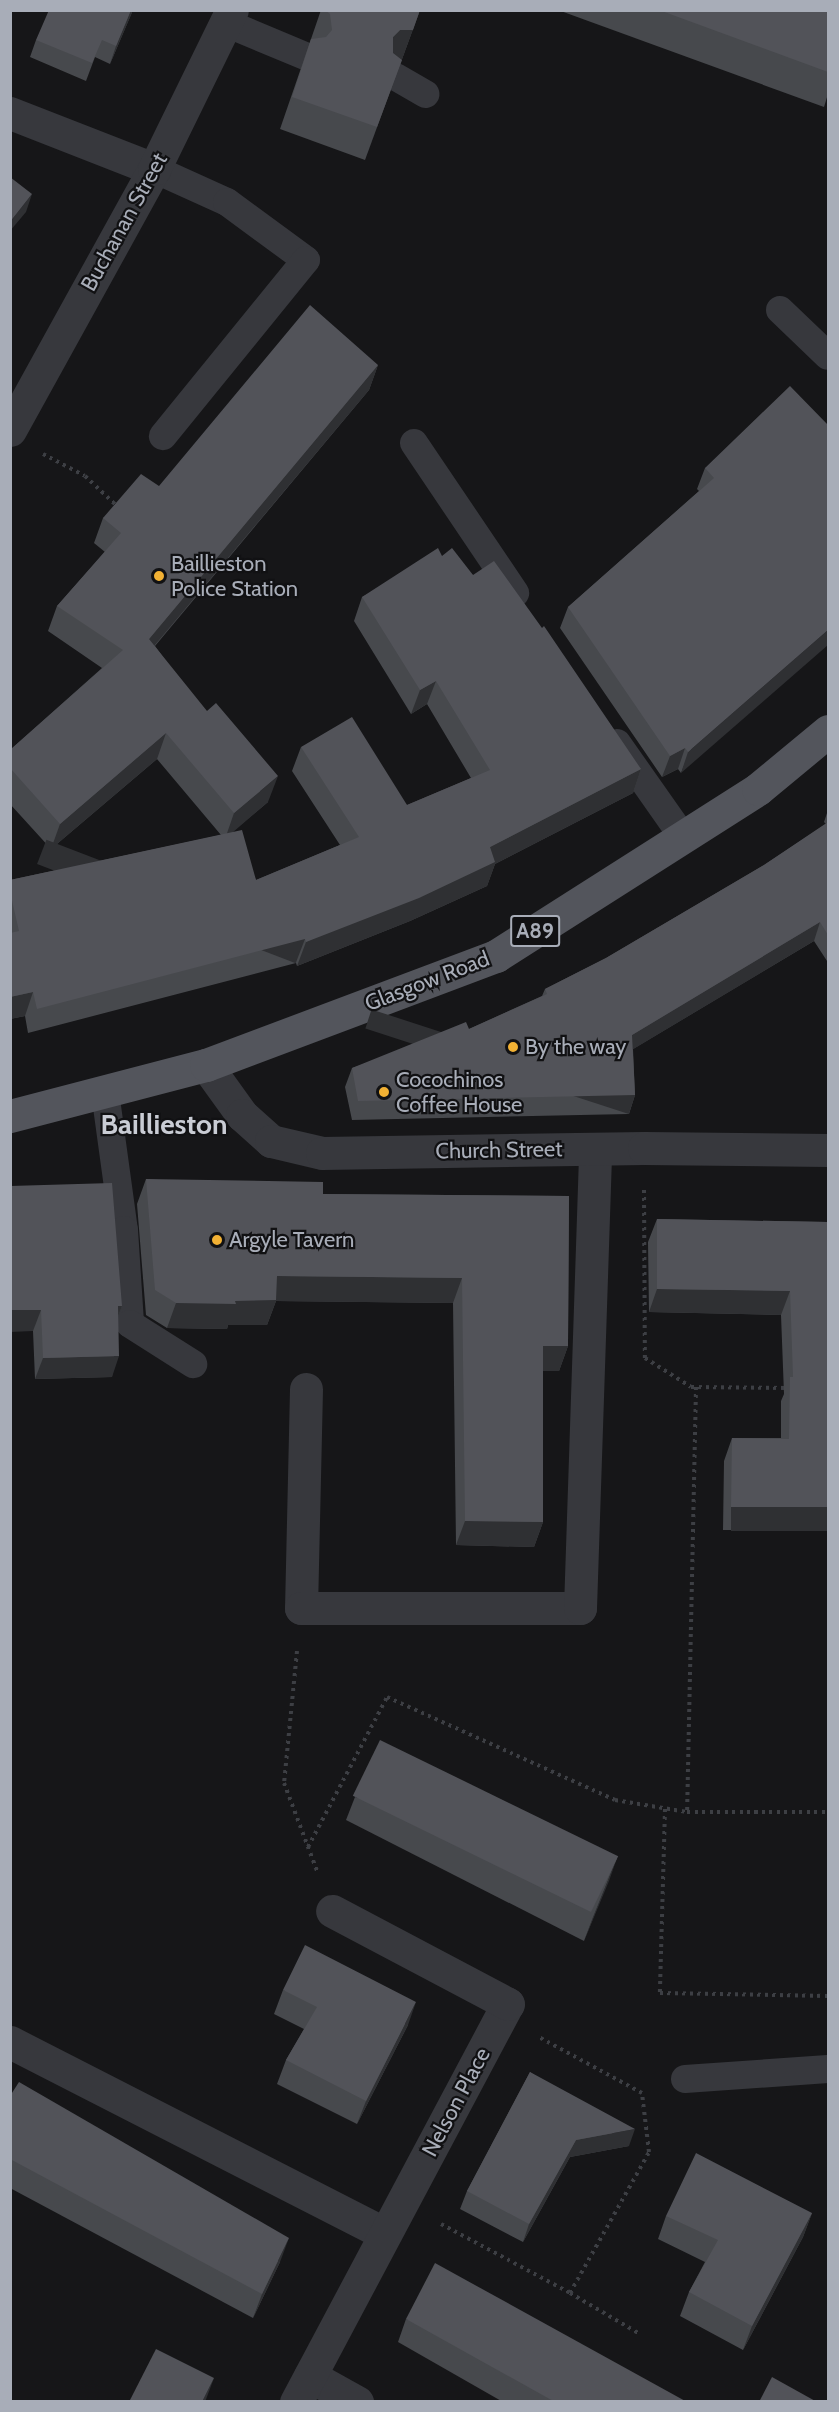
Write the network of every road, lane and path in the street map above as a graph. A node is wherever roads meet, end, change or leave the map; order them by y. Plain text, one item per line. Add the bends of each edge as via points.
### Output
1 (229, 17) edge
2 (304, 56) edge
3 (396, 77) edge
4 (426, 94) dead end
5 (10, 113) edge
6 (154, 169) junction
7 (780, 310) dead end
8 (828, 356) edge
9 (21, 387) edge
10 (10, 430) edge
11 (163, 436) dead end
12 (414, 443) dead end
13 (40, 453) dead end
14 (120, 508) edge
15 (532, 618) edge
16 (604, 724) edge
17 (828, 731) edge
18 (683, 837) junction
19 (206, 1065) junction
20 (105, 1092) junction
21 (10, 1116) edge
22 (644, 1148) junction
23 (595, 1149) junction
24 (828, 1150) edge
25 (193, 1364) dead end
26 (696, 1387) junction
27 (795, 1388) edge
28 (306, 1389) dead end
29 (301, 1608) junction
30 (665, 1809) junction
31 (687, 1812) junction
32 (828, 1812) edge
33 (308, 1847) junction
34 (332, 1911) joint
35 (828, 1996) edge
36 (502, 2017) junction
37 (10, 2042) edge
38 (828, 2069) edge
39 (685, 2079) dead end
40 (402, 2204) junction
41 (386, 2234) junction
42 (570, 2293) junction
43 (640, 2334) dead end
44 (303, 2389) edge
45 (357, 2402) edge

1 - 2 lane
1 - 6 street, Buchanan Street
3 - 4 lane
5 - 6 street
6 - 9 street, Buchanan Street
6 - 11 lane via 227,202 306,260
7 - 8 lane
9 - 10 street, Buchanan Street
12 - 15 lane
13 - 14 path via 85,476
16 - 18 lane
17 - 18 main road, Glasgow Road / A89 via 758,789
18 - 19 main road, Glasgow Road / A89 via 496,956
19 - 20 main road, Glasgow Road / A89
19 - 23 street, Church Street via 242,1115 271,1141 322,1153
20 - 21 main road, Glasgow Road / A89
20 - 25 lane via 124,1230 130,1324
22 - 23 street, Church Street
22 - 24 street, Church Street
22 - 26 path via 645,1358
23 - 29 street via 580,1608
26 - 27 path
26 - 31 path
28 - 29 street
29 - 33 path via 284,1783
30 - 31 path
30 - 33 path via 615,1800 387,1697
30 - 35 path via 660,1993
31 - 32 path
33 - 34 path
34 - 36 street via 508,2004
36 - 40 street, Nelson Place
36 - 42 path via 642,2093 650,2152
37 - 41 street
38 - 39 lane
40 - 41 street, Nelson Place
40 - 42 path
41 - 44 street, Nelson Place
42 - 43 path
44 - 45 street, Nelson Place

